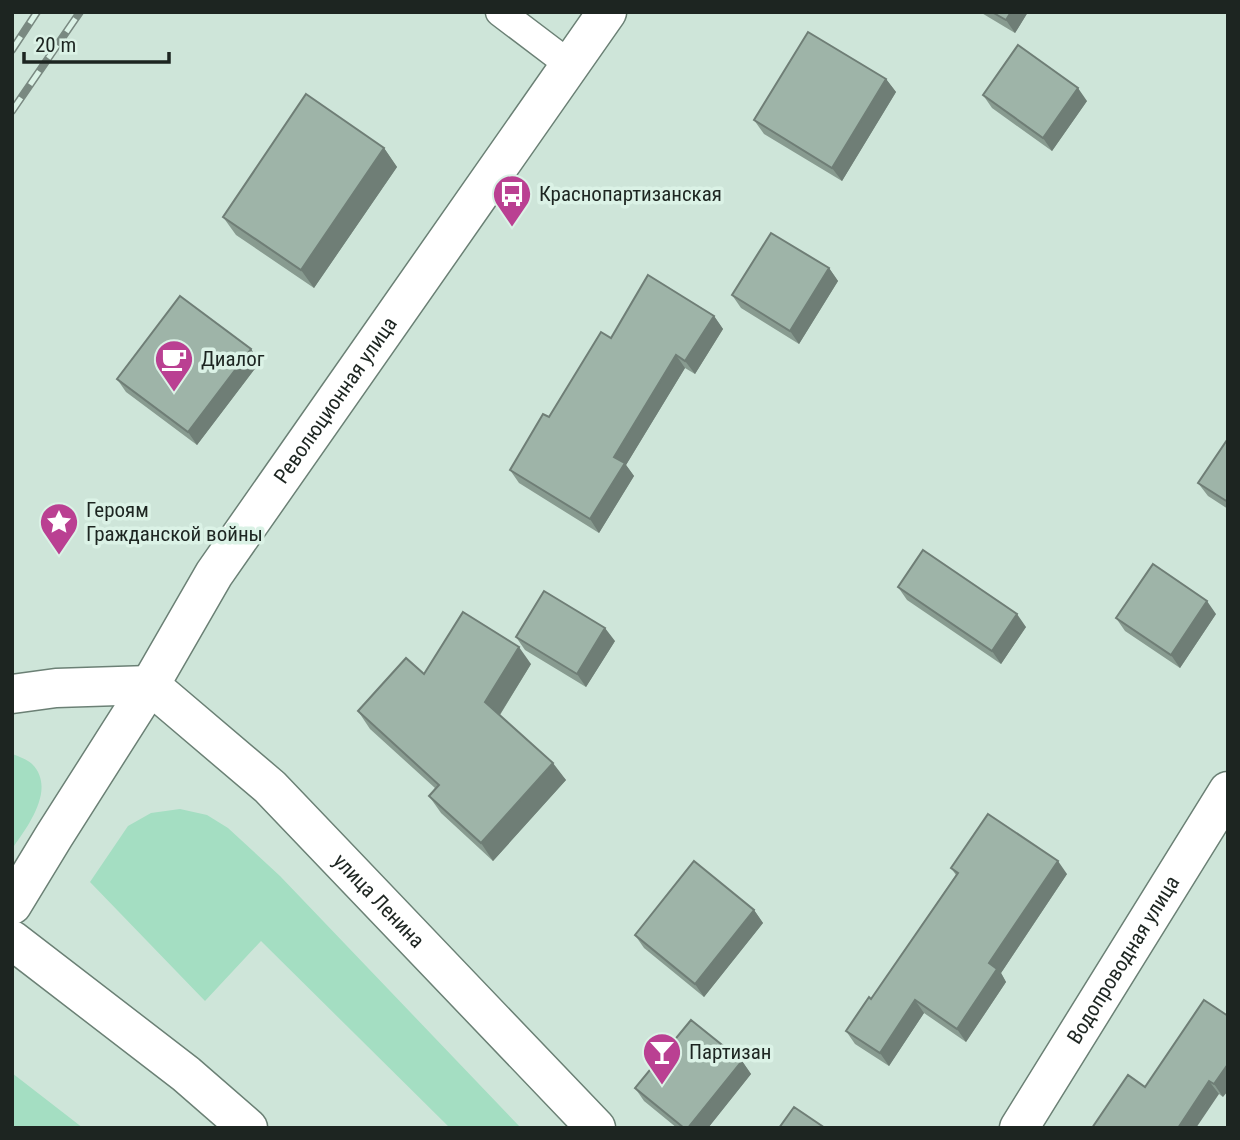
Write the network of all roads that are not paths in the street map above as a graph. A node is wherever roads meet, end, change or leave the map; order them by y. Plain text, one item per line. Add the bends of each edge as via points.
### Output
1 (500, 12) edge
2 (607, 12) edge
3 (570, 65) junction
4 (150, 685) junction
5 (12, 694) edge
6 (1228, 791) edge
7 (12, 905) edge
8 (12, 940) edge
9 (248, 1128) edge
10 (596, 1128) edge
11 (1019, 1128) edge

1 - 3 lane
2 - 3 main road, Революционная улица
3 - 4 main road, Революционная улица via 214,574
4 - 5 main road
4 - 7 main road, Революционная улица
4 - 10 main road, улица Ленина via 270,787
6 - 11 main road, Водопроводная улица
8 - 9 main road via 186,1074

